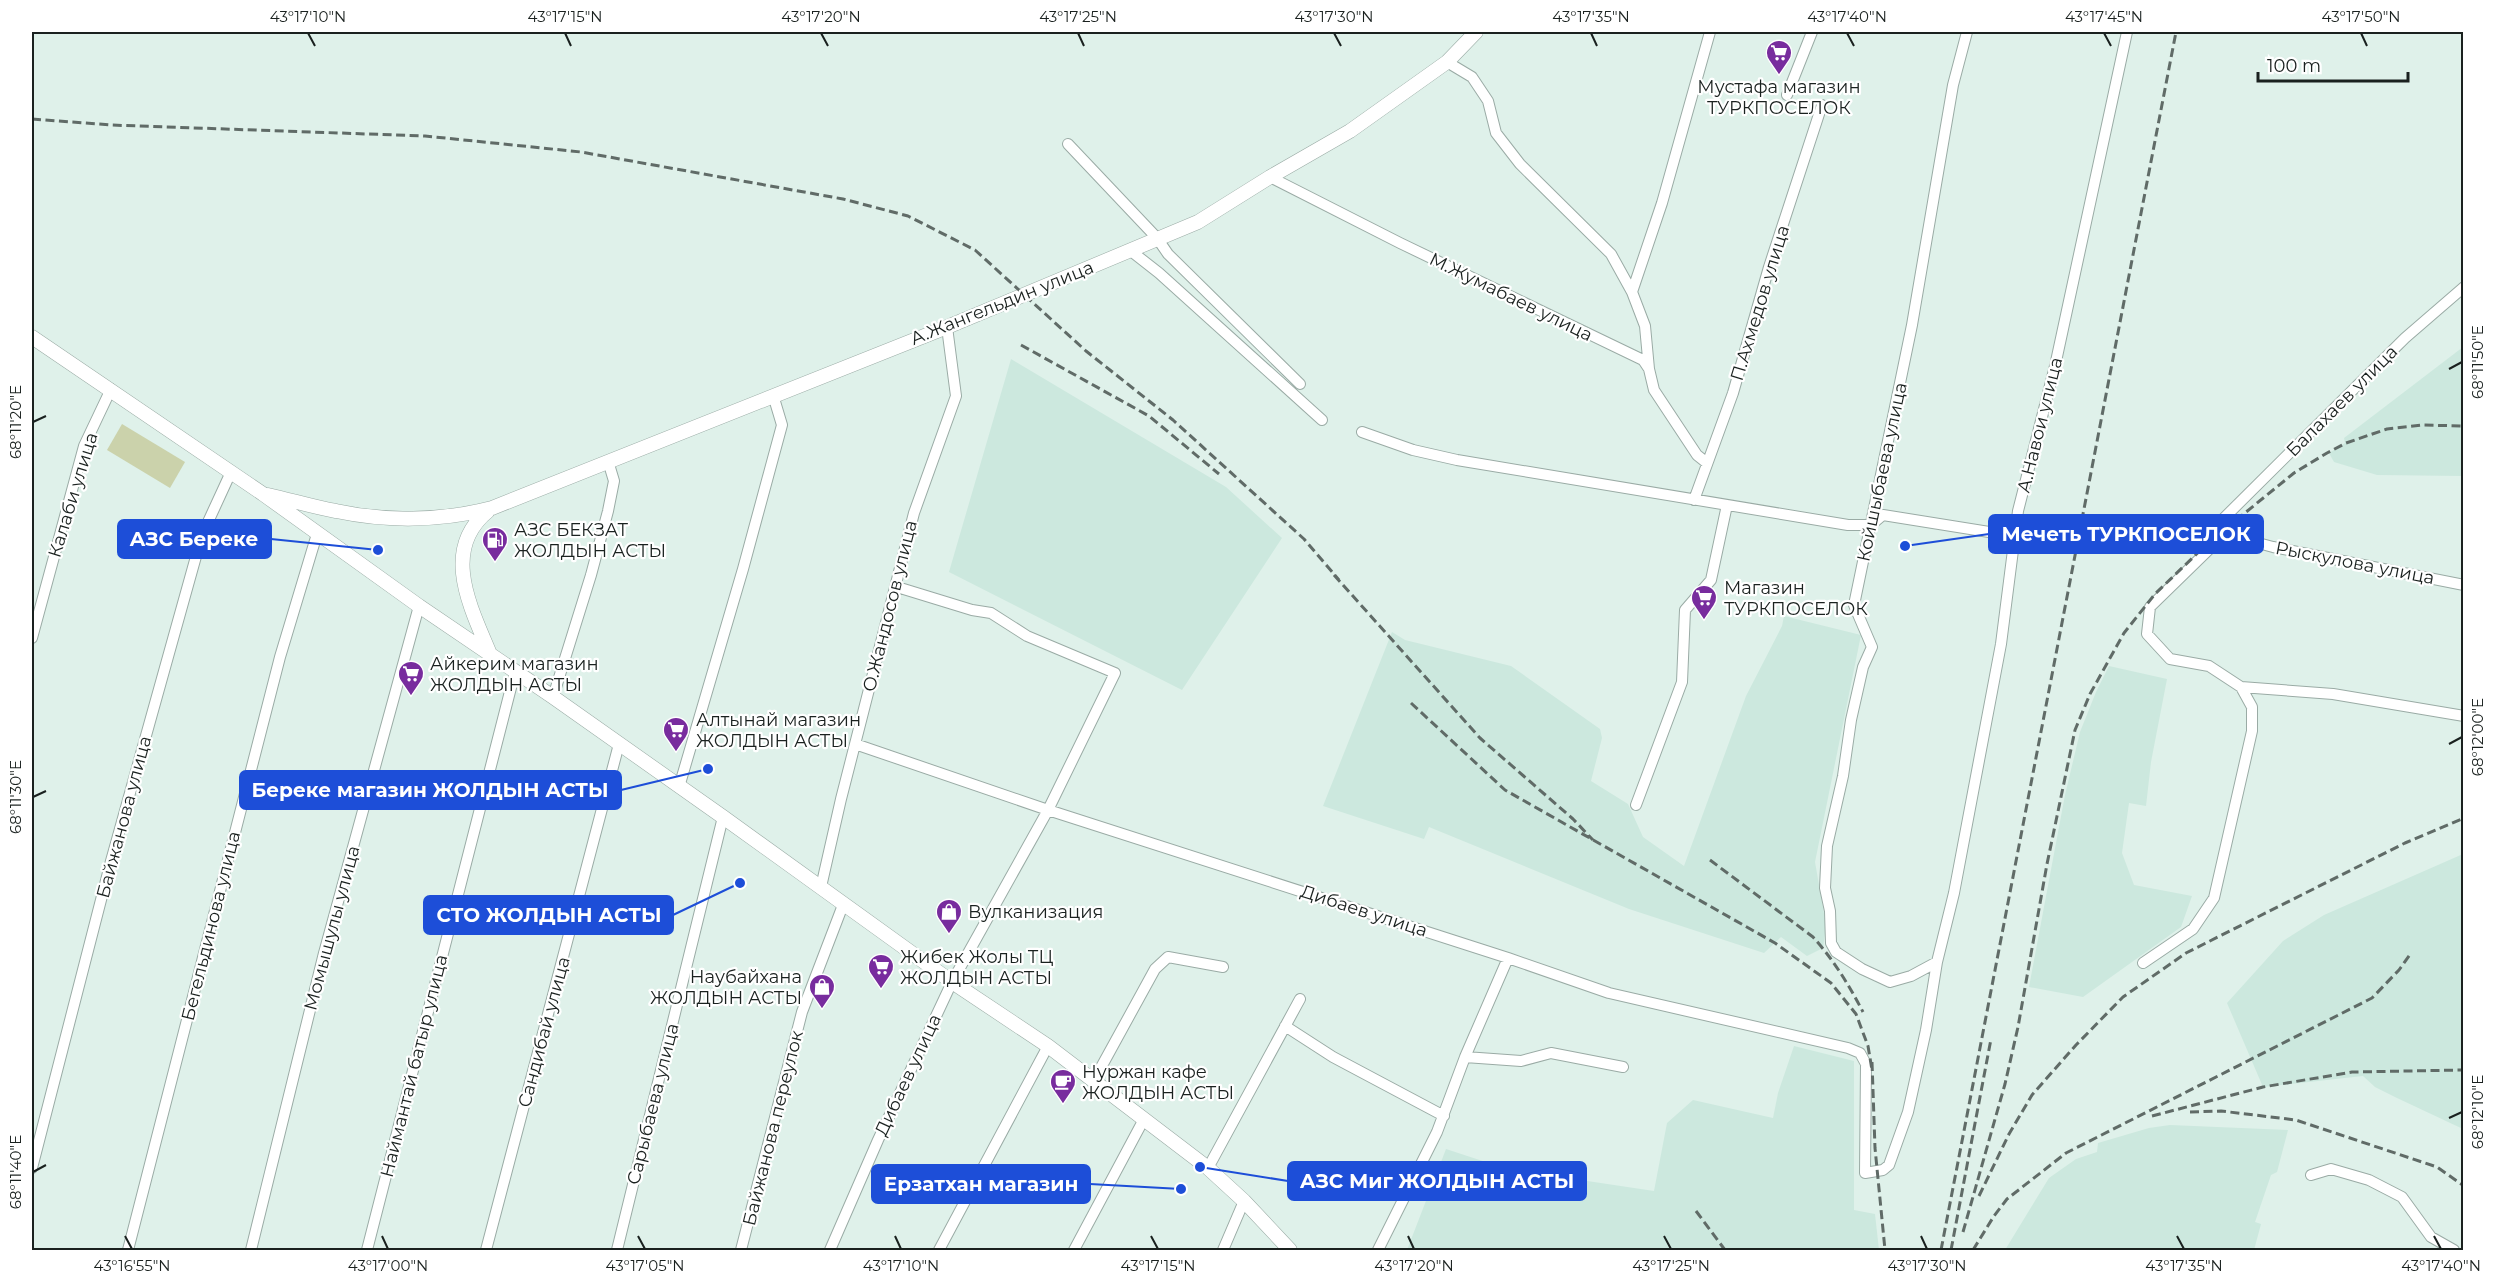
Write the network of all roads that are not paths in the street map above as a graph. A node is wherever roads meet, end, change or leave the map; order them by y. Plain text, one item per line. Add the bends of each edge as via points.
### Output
1 (1476, 32) edge
2 (1710, 32) edge
3 (1812, 32) edge
4 (1967, 32) edge
5 (2127, 32) edge
6 (1447, 62) junction
7 (1787, 94) dead end
8 (1821, 105) dead end
9 (1068, 144) dead end
10 (1270, 177) junction
11 (1157, 238) junction
12 (1131, 251) junction
13 (2463, 287) edge
14 (1632, 292) junction
15 (947, 327) junction
16 (32, 337) edge
17 (1649, 369) junction
18 (1300, 384) dead end
19 (111, 389) junction
20 (773, 395) junction
21 (1322, 420) dead end
22 (1362, 432) dead end
23 (608, 461) junction
24 (1707, 463) junction
25 (231, 472) junction
26 (263, 494) junction
27 (1694, 500) junction
28 (1727, 505) junction
29 (492, 508) junction
30 (1871, 525) junction
31 (2228, 531) junction
32 (317, 534) junction
33 (2014, 536) junction
34 (2463, 585) edge
35 (897, 587) junction
36 (419, 606) junction
37 (32, 638) edge
38 (490, 654) junction
39 (515, 672) junction
40 (2241, 687) junction
41 (553, 697) junction
42 (2463, 716) edge
43 (619, 744) junction
44 (855, 744) junction
45 (679, 787) junction
46 (1636, 805) dead end
47 (1048, 810) junction
48 (723, 817) junction
49 (821, 887) junction
50 (843, 904) junction
51 (1508, 958) junction
52 (1936, 962) junction
53 (2143, 963) dead end
54 (1223, 966) dead end
55 (952, 982) junction
56 (1300, 999) dead end
57 (1285, 1026) junction
58 (1048, 1046) junction
59 (1842, 1047) joint
60 (1465, 1057) junction
61 (1623, 1067) dead end
62 (1093, 1082) junction
63 (1444, 1116) junction
64 (1144, 1119) junction
65 (32, 1168) edge
66 (1208, 1168) junction
67 (2311, 1175) dead end
68 (1244, 1201) junction
69 (128, 1251) edge
70 (251, 1251) edge
71 (367, 1251) edge
72 (486, 1251) edge
73 (617, 1251) edge
74 (741, 1251) edge
75 (830, 1251) edge
76 (939, 1251) edge
77 (1074, 1251) edge
78 (1223, 1251) edge
79 (1290, 1251) edge
80 (1378, 1251) edge
81 (2454, 1251) edge

1 - 6 main road, А.Жангельдин улица
2 - 14 street via 1662,203
3 - 7 street
4 - 30 street, Койшыбаева улица via 1953,85 1914,314
5 - 33 street, А.Навои улица
6 - 10 main road, А.Жангельдин улица via 1350,131
6 - 14 street via 1472,77 1488,101 1496,133 1520,164 1611,254
8 - 24 street, П.Ахмедов улица via 1733,393
9 - 11 street
10 - 11 main road, А.Жангельдин улица via 1198,222
10 - 17 street, М.Жумабаев улица via 1643,360
11 - 12 main road, А.Жангельдин улица
11 - 18 street via 1168,254
12 - 15 main road, А.Жангельдин улица
12 - 21 street
13 - 31 street, Балахаев улица via 2398,345 2224,518 2224,529
14 - 17 street via 1645,326
15 - 20 main road, А.Жангельдин улица
15 - 35 street, О.Жандосов улица via 956,396 914,513
16 - 19 main road
17 - 24 street via 1654,390 1692,448
19 - 25 main road
19 - 37 street, Калаби улица via 84,446
20 - 23 main road, А.Жангельдин улица
20 - 45 street via 782,425
22 - 27 street via 1457,460
23 - 29 main road, А.Жангельдин улица
23 - 41 street via 614,481 608,511
24 - 27 street, П.Ахмедов улица
25 - 26 main road
25 - 65 street, Байжанова улица via 202,536 111,861
26 - 29 main road, А.Жангельдин улица via 337,512 386,518 462,516
26 - 32 main road
27 - 28 street
28 - 30 street via 1848,525
28 - 46 street via 1711,580 1685,610 1682,682
29 - 38 main road via 469,533 461,563 470,605
30 - 33 street via 1883,515
30 - 52 street, Койшыбаева улица via 1854,605 1872,647 1863,667 1827,846 1825,888 1831,943 1844,958 1890,982
31 - 34 street, Рыскулова улица via 2273,547
31 - 40 street via 2150,608 2147,634 2170,659 2209,666
32 - 36 main road
32 - 69 street, Бегельдинова улица via 280,657
33 - 52 street, А.Навои улица via 2001,644 1954,892
35 - 44 street, О.Жандосов улица
35 - 47 street, Дибаев улица via 991,613 1027,636 1115,673
36 - 38 main road
36 - 70 street, Момышулы улица via 324,953
38 - 39 main road
39 - 41 main road
39 - 71 street, Наймантай батыр улица
40 - 42 street via 2333,694
40 - 53 street via 2252,707 2252,731 2214,898 2193,929
41 - 43 main road
43 - 45 main road
43 - 72 street, Сандибай улица
44 - 47 street, Дибаев улица
44 - 49 street, О.Жандосов улица
45 - 48 main road
47 - 51 street, Дибаев улица
47 - 55 street, Дибаев улица
48 - 49 main road
48 - 73 street, Сарыбаева улица
49 - 50 main road
50 - 55 main road
50 - 74 street, Байжанова переулок via 802,1012
51 - 59 street, Дибаев улица via 1609,993
51 - 60 street
52 - 59 street, А.Навои улица via 1908,1112 1895,1153 1883,1170 1865,1173 1866,1064 1860,1053
54 - 62 street via 1168,957 1155,969
55 - 58 main road
55 - 75 street, Дибаев улица
56 - 57 street
57 - 63 street via 1333,1057
57 - 66 street
58 - 62 main road
58 - 76 street
60 - 61 street via 1521,1061 1551,1053
60 - 63 street
62 - 64 main road
63 - 80 street
64 - 66 main road
64 - 77 street
66 - 68 main road
67 - 81 street via 2331,1170 2369,1180 2402,1197 2431,1237
68 - 78 street
68 - 79 main road

